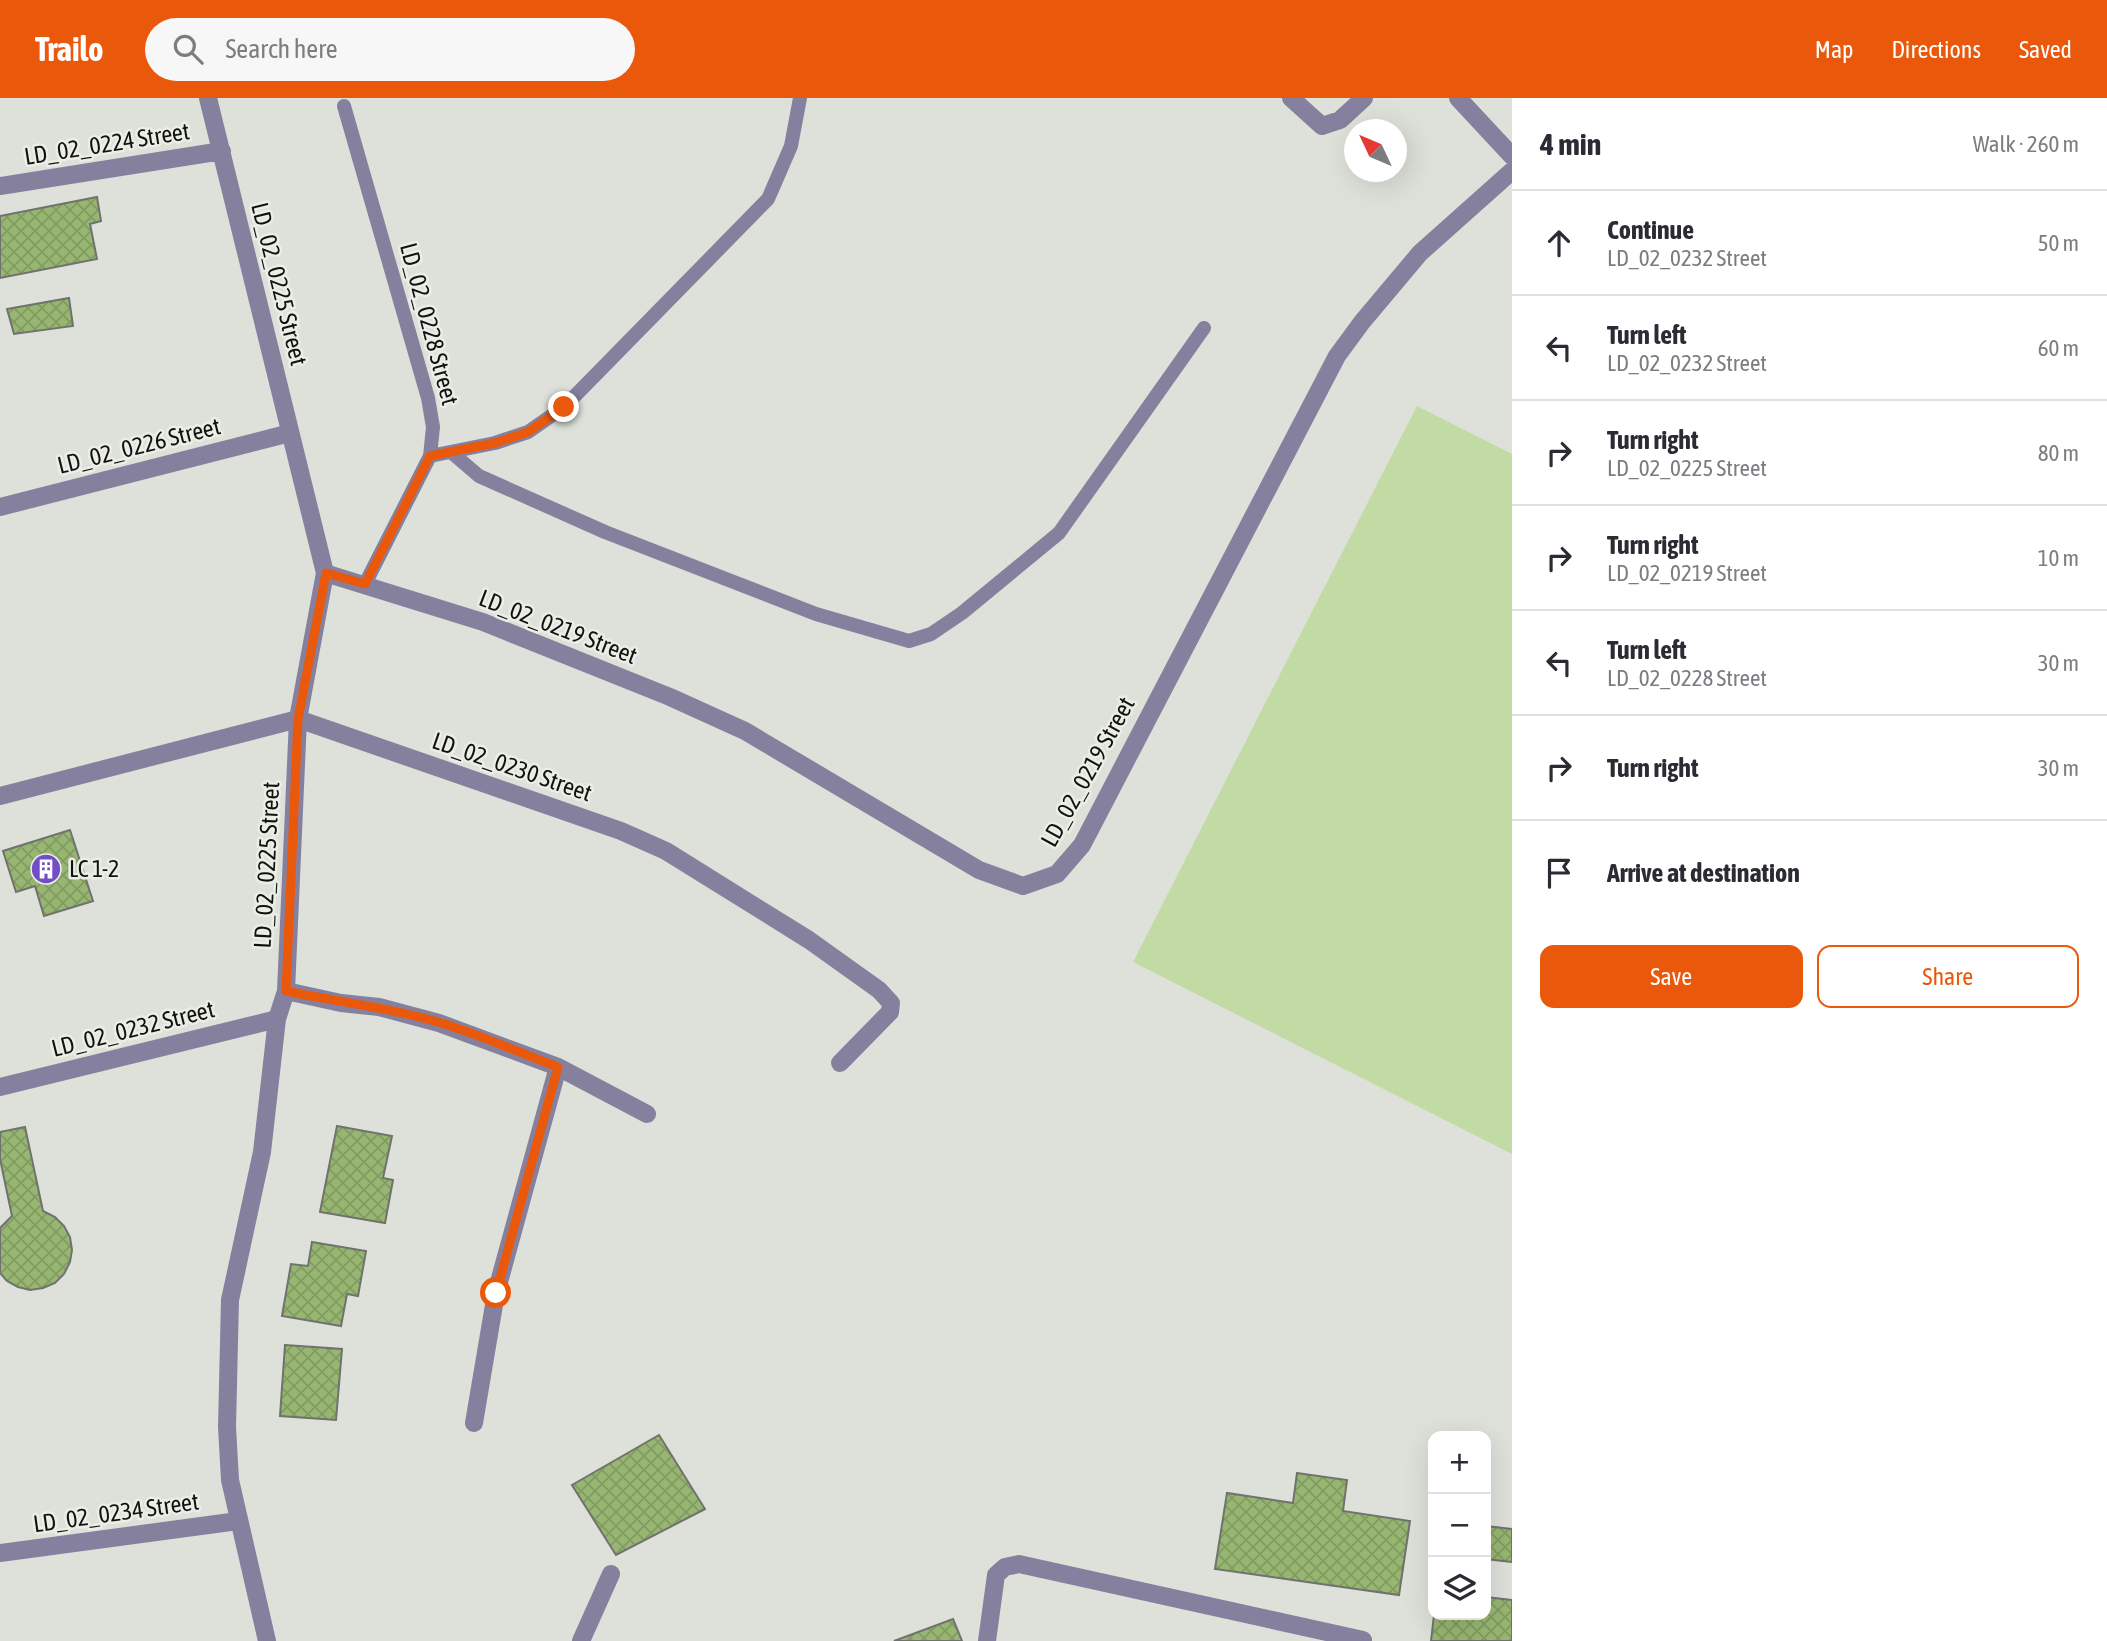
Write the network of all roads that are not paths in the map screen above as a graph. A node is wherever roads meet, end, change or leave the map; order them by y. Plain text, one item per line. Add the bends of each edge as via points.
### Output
1 (208, 98) edge
2 (800, 98) edge
3 (1291, 98) edge
4 (1364, 98) edge
5 (1458, 98) edge
6 (344, 106) dead end
7 (222, 151) junction
8 (1512, 156) edge
9 (1512, 171) edge
10 (0, 186) edge
11 (1203, 328) dead end
12 (290, 433) junction
13 (452, 452) junction
14 (430, 456) junction
15 (0, 507) edge
16 (326, 573) junction
17 (365, 584) junction
18 (298, 719) junction
19 (0, 796) edge
20 (286, 991) junction
21 (277, 1019) junction
22 (840, 1063) dead end
23 (558, 1067) junction
24 (0, 1087) edge
25 (647, 1114) dead end
26 (474, 1423) dead end
27 (238, 1521) junction
28 (0, 1553) edge
29 (611, 1574) dead end
30 (1363, 1640) edge
31 (267, 1641) edge
32 (582, 1641) edge
33 (987, 1641) edge

1 - 7 street, LD_02_0225 Street
2 - 13 lane via 791,146 768,199 632,339 564,407 528,432
3 - 4 street via 1322,125 1331,125
5 - 8 street
6 - 14 lane, LD_02_0228 Street via 428,398 433,427
7 - 10 street, LD_02_0224 Street
7 - 12 street, LD_02_0225 Street
9 - 17 street, LD_02_0219 Street via 1420,253 1337,356 1082,845 1057,874 1035,882 1023,886 979,870 745,731 483,622
11 - 13 lane via 1059,533 962,613 931,635 909,641 816,614 605,532 480,476
12 - 15 street, LD_02_0226 Street
12 - 16 street, LD_02_0225 Street
13 - 14 lane
14 - 17 lane, LD_02_0228 Street
16 - 17 street, LD_02_0219 Street
16 - 18 street, LD_02_0225 Street
18 - 19 street
18 - 20 street, LD_02_0225 Street
18 - 22 street, LD_02_0230 Street via 621,831 666,851 810,940 891,1003 890,1012
20 - 21 street, LD_02_0225 Street
20 - 23 street via 439,1023
21 - 24 street, LD_02_0232 Street
21 - 27 street, LD_02_0225 Street via 262,1152 230,1300 227,1427
23 - 25 street
23 - 26 street via 496,1293
27 - 28 street, LD_02_0234 Street
27 - 31 street, LD_02_0225 Street
29 - 32 street
30 - 33 street via 1018,1564 996,1575

